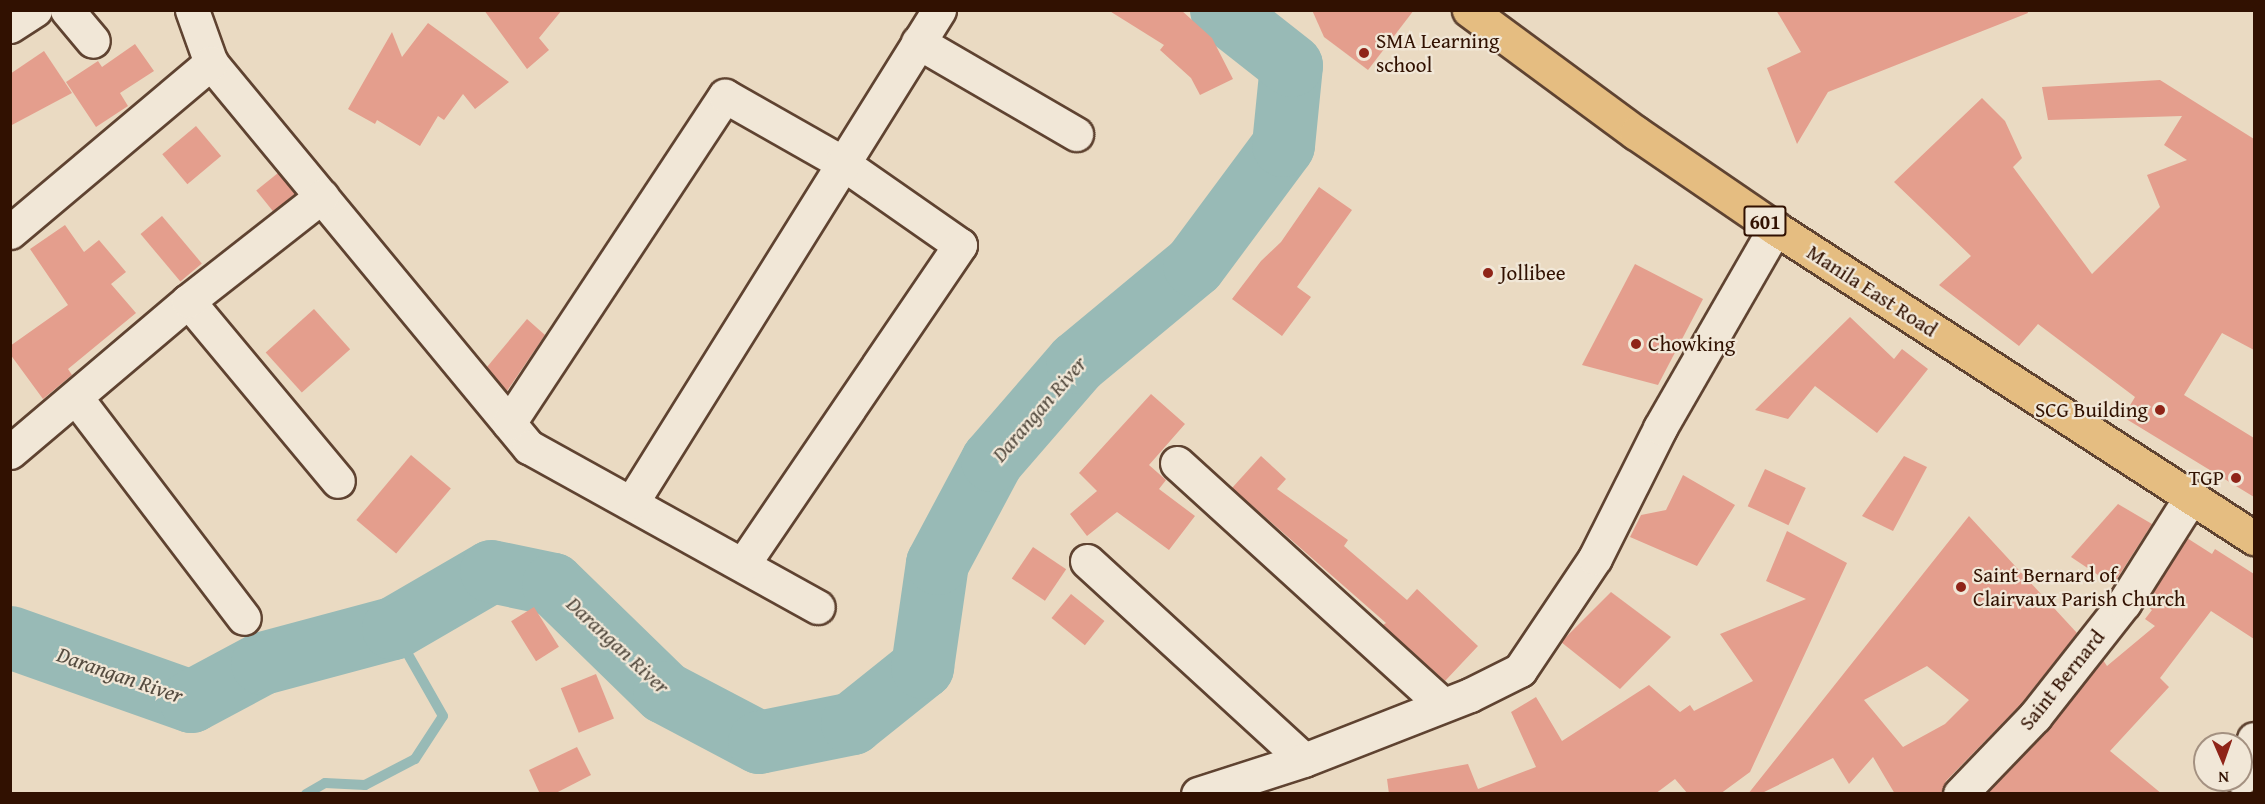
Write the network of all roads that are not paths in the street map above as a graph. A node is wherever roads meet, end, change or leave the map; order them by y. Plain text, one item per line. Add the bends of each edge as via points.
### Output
1 (35, 10) edge
2 (67, 10) edge
3 (192, 10) edge
4 (939, 10) edge
5 (1469, 10) edge
6 (10, 26) edge
7 (93, 41) dead end
8 (918, 42) junction
9 (211, 63) junction
10 (1076, 134) dead end
11 (841, 162) junction
12 (322, 196) junction
13 (1775, 228) junction
14 (10, 232) edge
15 (188, 301) junction
16 (77, 399) junction
17 (509, 423) junction
18 (10, 452) edge
19 (1177, 463) dead end
20 (338, 481) dead end
21 (2191, 497) junction
22 (632, 502) junction
23 (2254, 538) edge
24 (1087, 561) dead end
25 (742, 564) junction
26 (819, 607) dead end
27 (244, 618) dead end
28 (1442, 704) junction
29 (1304, 760) junction
30 (1198, 794) edge
31 (1959, 794) edge

1 - 6 street
2 - 7 street
3 - 9 street
4 - 8 street
5 - 13 main road, Manila East Road / 601 via 1636,133
8 - 10 street
8 - 11 street
9 - 12 street
9 - 14 street
11 - 17 street via 725,96
11 - 22 street
11 - 25 street via 960,245
12 - 15 street
12 - 17 street
13 - 21 main road, Manila East Road / 601
13 - 28 street via 1660,428 1595,558 1520,670
15 - 16 street
15 - 20 street
16 - 18 street
16 - 27 street
17 - 22 street via 529,447
19 - 28 street
21 - 23 main road, Manila East Road / 601
21 - 31 street, Saint Bernard via 2116,612 2035,716
22 - 25 street
24 - 29 street
25 - 26 street
28 - 29 street
29 - 30 street

